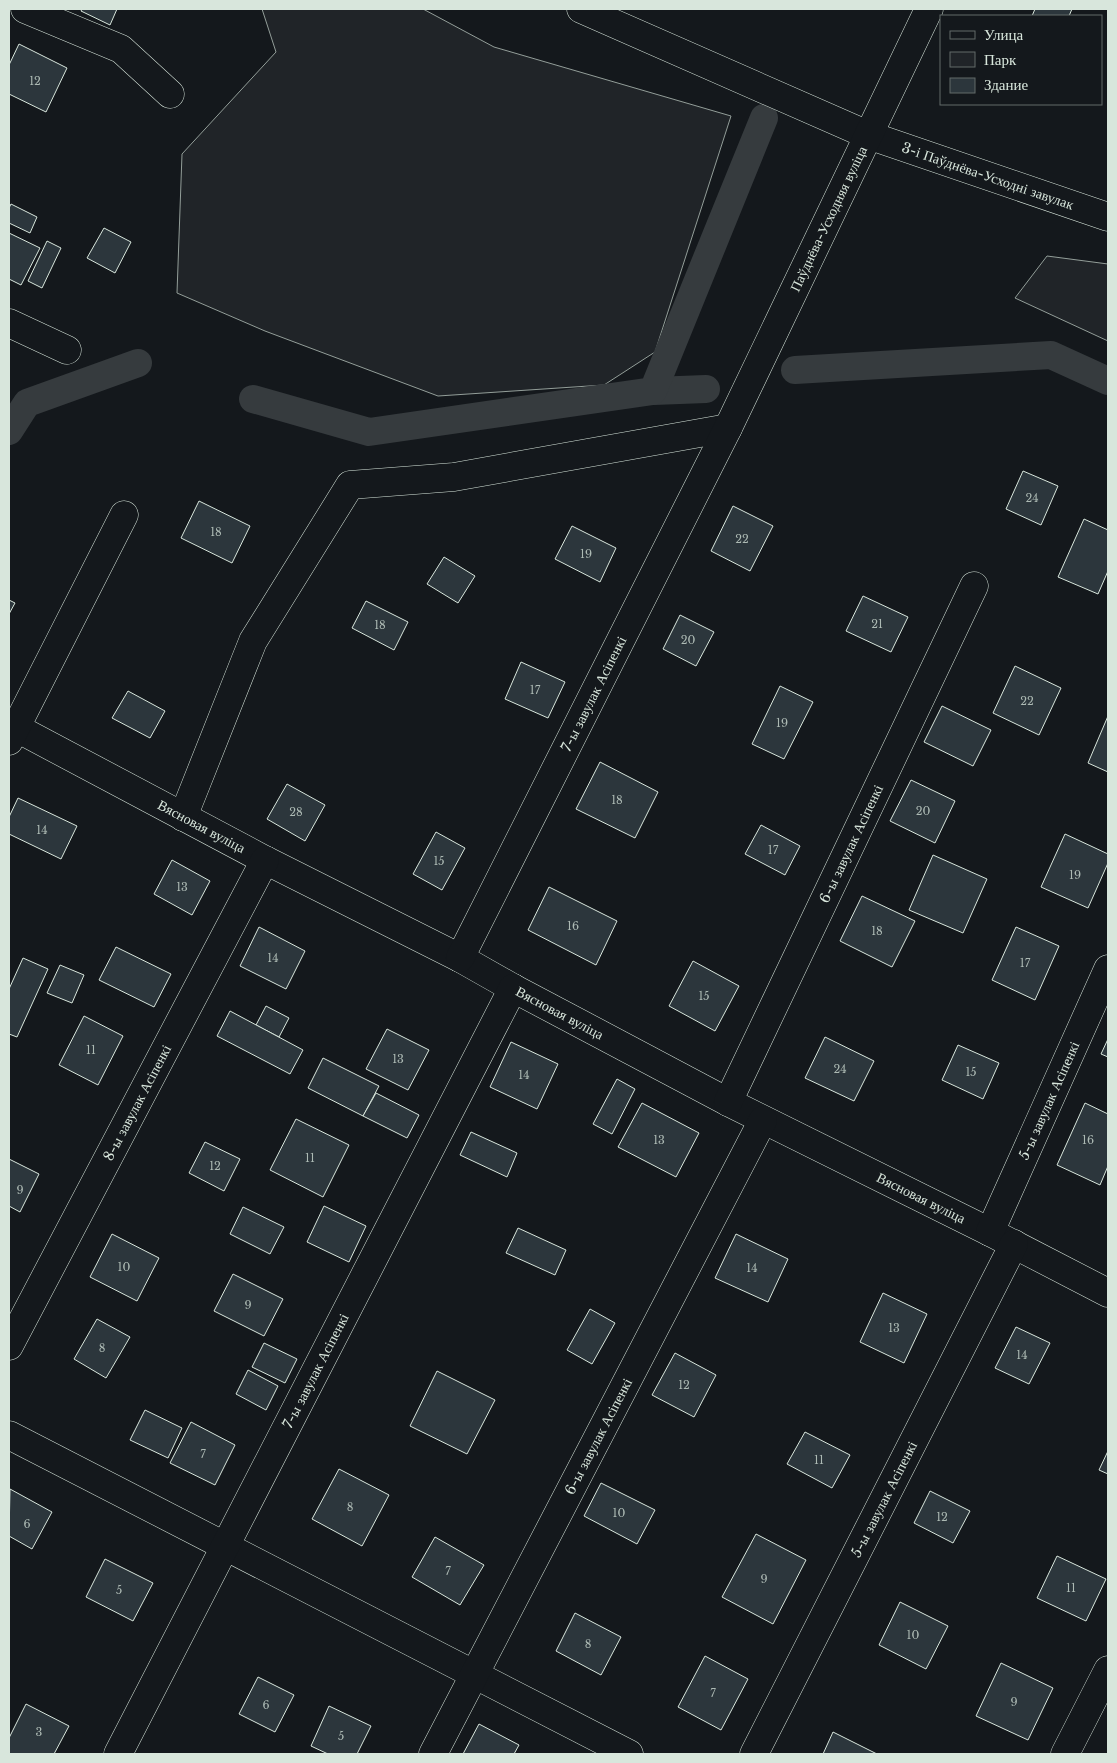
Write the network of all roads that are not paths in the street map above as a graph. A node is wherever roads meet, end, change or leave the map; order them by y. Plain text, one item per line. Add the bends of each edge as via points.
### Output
1 (25, 9) edge
2 (581, 9) edge
3 (929, 9) edge
4 (170, 94) dead end
5 (868, 135) junction
6 (1108, 217) edge
7 (9, 323) edge
8 (67, 350) dead end
9 (728, 428) junction
10 (124, 515) dead end
11 (974, 586) dead end
12 (11, 731) edge
13 (183, 817) junction
14 (265, 860) junction
15 (460, 958) junction
16 (1108, 969) edge
17 (513, 988) junction
18 (728, 1102) junction
19 (763, 1120) junction
20 (990, 1232) junction
21 (1014, 1244) junction
22 (1108, 1294) edge
23 (9, 1346) edge
24 (9, 1435) edge
25 (226, 1546) junction
26 (1108, 1670) edge
27 (474, 1675) junction
28 (118, 1754) edge
29 (433, 1754) edge
30 (629, 1754) edge
31 (754, 1754) edge
32 (1065, 1754) edge

1 - 4 street via 121,49
2 - 5 street, 3-і Паўднёва-Усходні завулак
3 - 5 street, Паўднёва-Усходняя вуліца
5 - 6 street, 3-і Паўднёва-Усходні завулак
5 - 9 street, Паўднёва-Усходняя вуліца
7 - 8 street
9 - 13 street via 454,477 350,485 253,641
9 - 15 street, 7-ы завулак Асіпенкі
10 - 12 street
11 - 18 street, 6-ы завулак Асіпенкі
12 - 13 street, Вясновая вуліца
13 - 14 street, Вясновая вуліца
14 - 15 street, Вясновая вуліца
14 - 23 street, 8-ы завулак Асіпенкі
15 - 17 street, Вясновая вуліца
16 - 20 street, 5-ы завулак Асіпенкі
17 - 18 street, Вясновая вуліца
17 - 25 street, 7-ы завулак Асіпенкі
18 - 19 street, Вясновая вуліца
19 - 20 street, Вясновая вуліца
19 - 27 street, 6-ы завулак Асіпенкі
20 - 21 street, Вясновая вуліца
21 - 22 street, Вясновая вуліца
21 - 31 street, 5-ы завулак Асіпенкі
24 - 25 street
25 - 27 street
25 - 28 street, 7-ы завулак Асіпенкі
26 - 32 street
27 - 29 street, 6-ы завулак Асіпенкі
27 - 30 street

